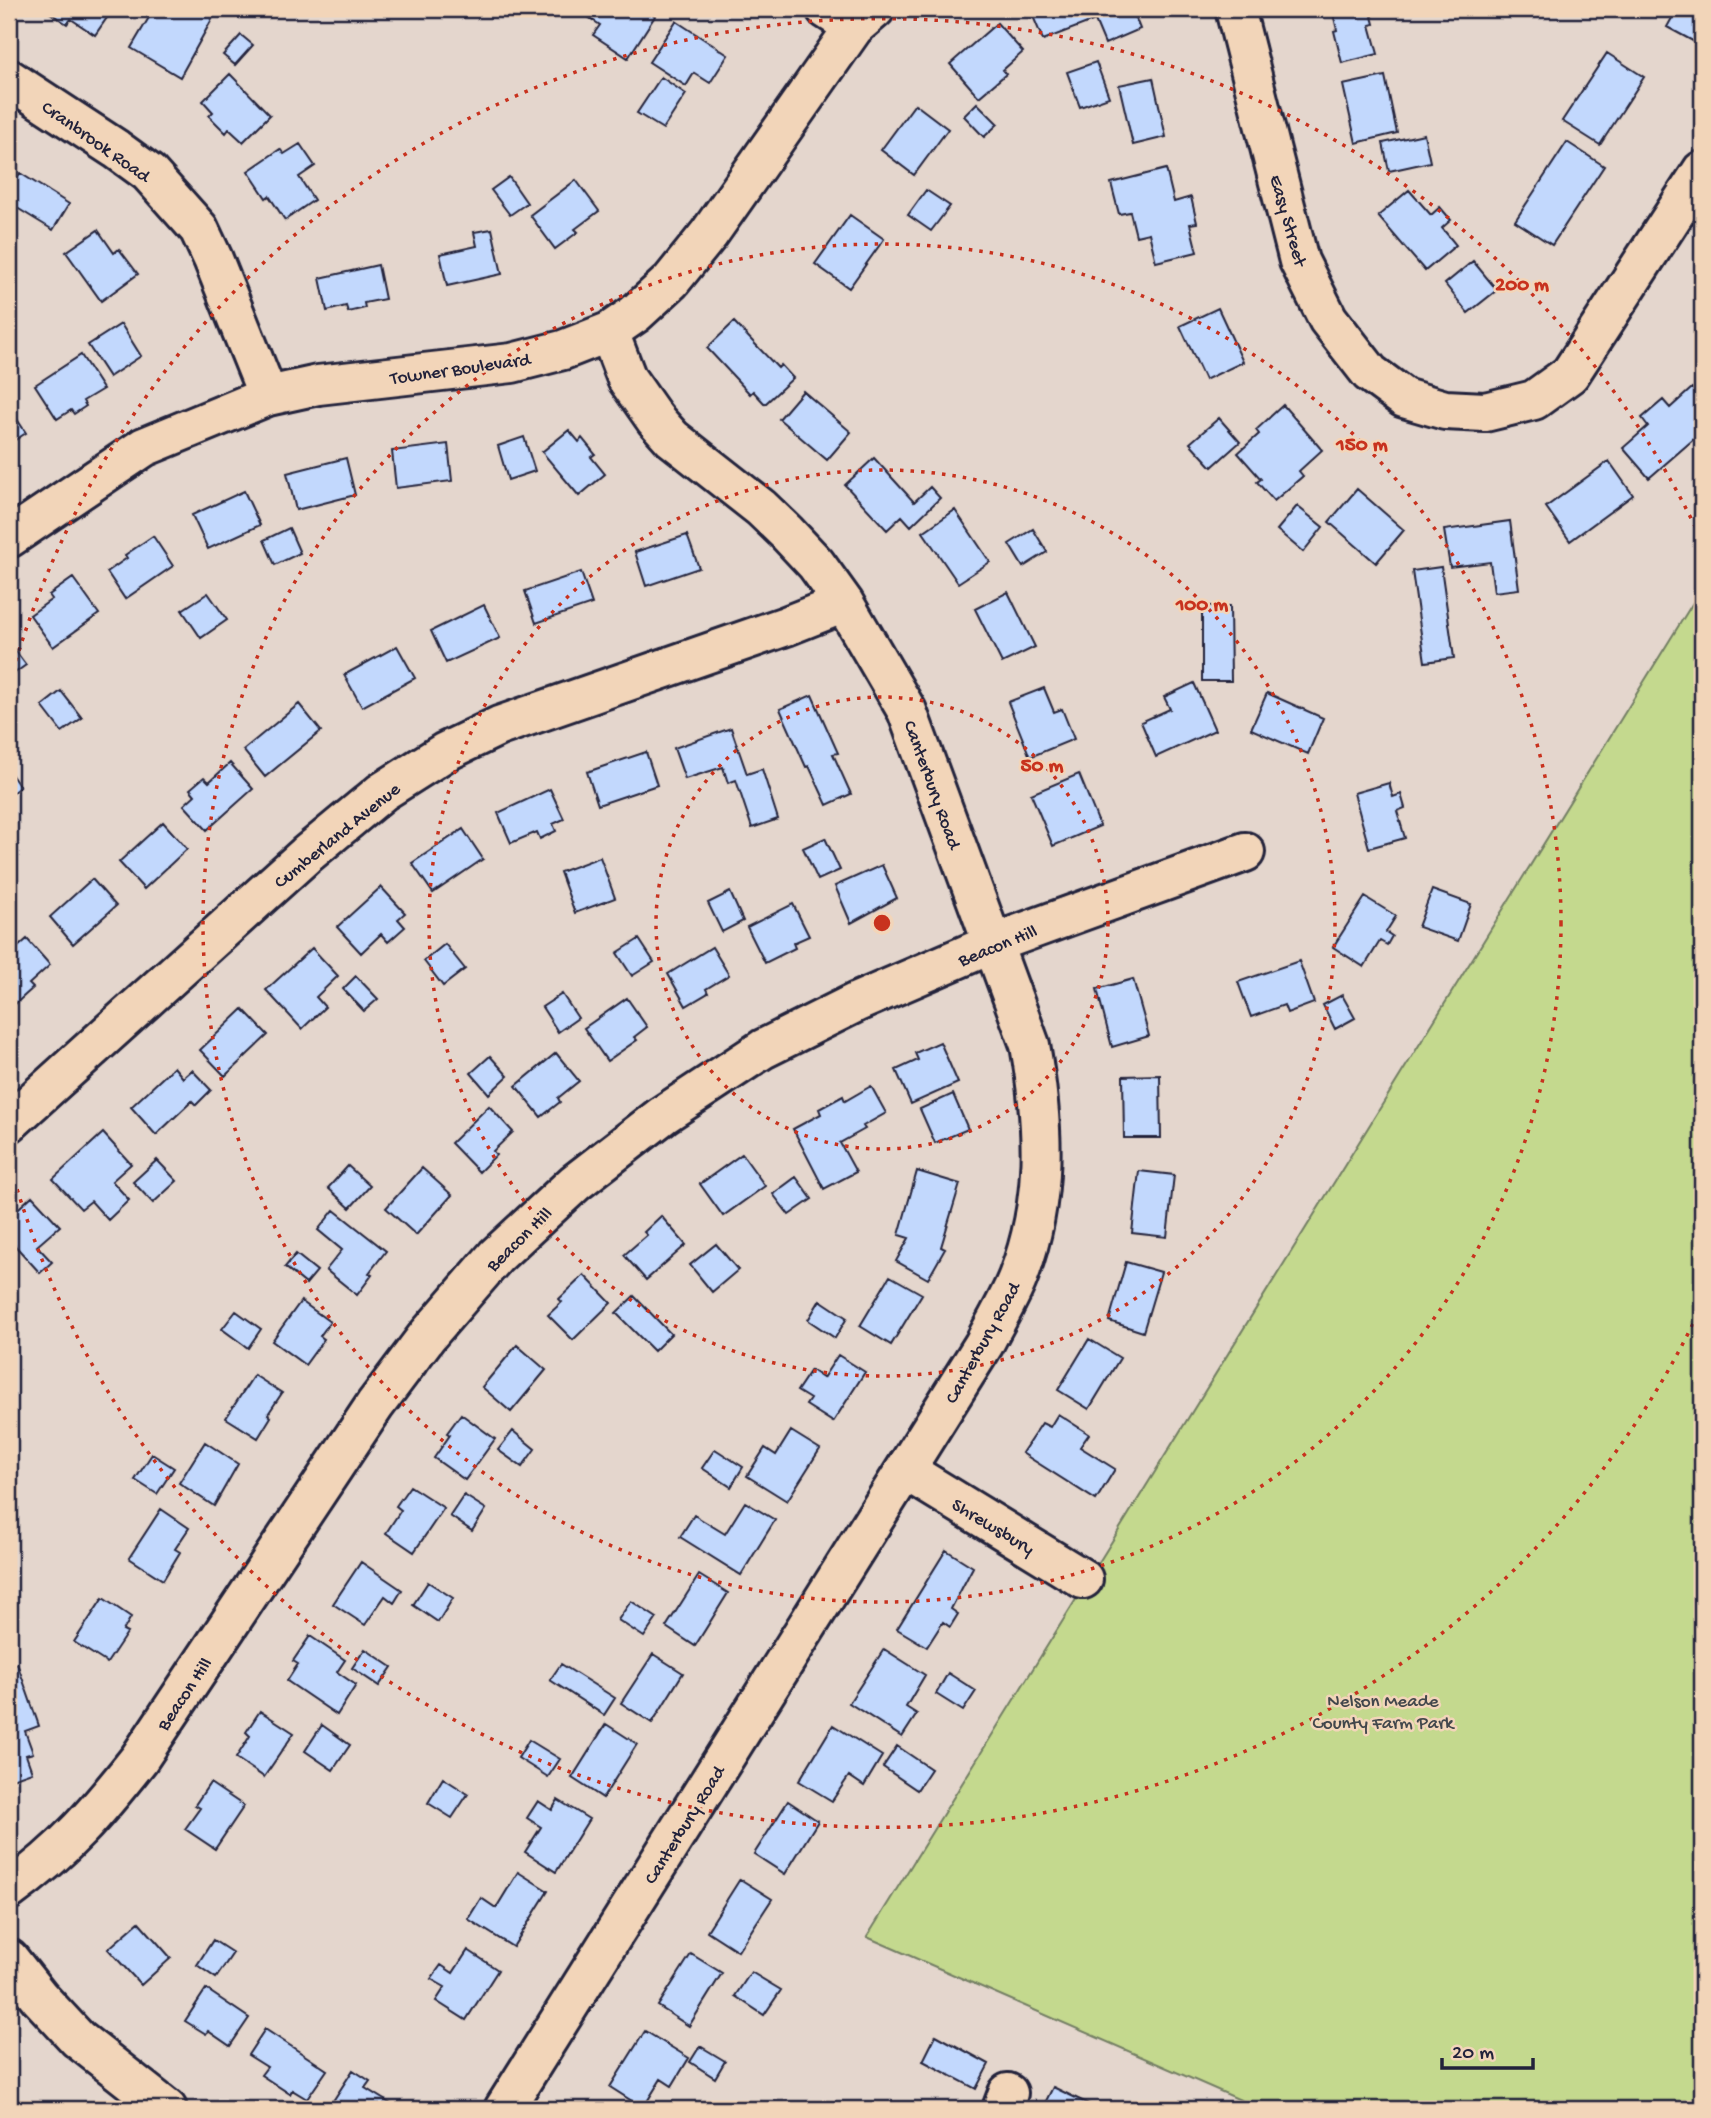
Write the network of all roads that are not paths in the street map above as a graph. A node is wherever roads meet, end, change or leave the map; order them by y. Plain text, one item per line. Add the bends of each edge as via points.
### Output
1 (1235, 9) edge
2 (852, 15) edge
3 (9, 79) edge
4 (1702, 171) edge
5 (609, 332) junction
6 (268, 396) junction
7 (9, 538) edge
8 (844, 603) junction
9 (1245, 852) dead end
10 (994, 943) junction
11 (9, 1123) edge
12 (905, 1470) junction
13 (1083, 1579) dead end
14 (9, 1890) edge
15 (9, 1959) edge
16 (167, 2109) edge
17 (504, 2109) edge

1 - 4 street, Easy Street via 1299,261 1328,319 1370,373 1404,398 1445,410 1485,412 1534,400 1570,374
2 - 5 street, Towner Boulevard via 709,234 671,281
3 - 6 street, Cranbrook Road via 149,173 198,229
5 - 6 street, Towner Boulevard via 564,351 512,363 318,385
5 - 8 street, Canterbury Road via 627,379 655,419 786,532
6 - 7 street, Towner Boulevard via 144,447
8 - 10 street, Canterbury Road via 907,711
8 - 11 street, Cumberland Avenue via 499,726 445,752 382,792 306,855
9 - 10 street, Beacon Hill
10 - 12 street, Canterbury Road via 1030,1045 1039,1097 1042,1159 1036,1215 1017,1277 984,1344
10 - 14 street, Beacon Hill via 857,1002 763,1049 663,1115 575,1183 496,1256 375,1405 139,1759 64,1847
12 - 13 street, Shrewsbury
12 - 17 street, Canterbury Road
15 - 16 street via 78,2039

